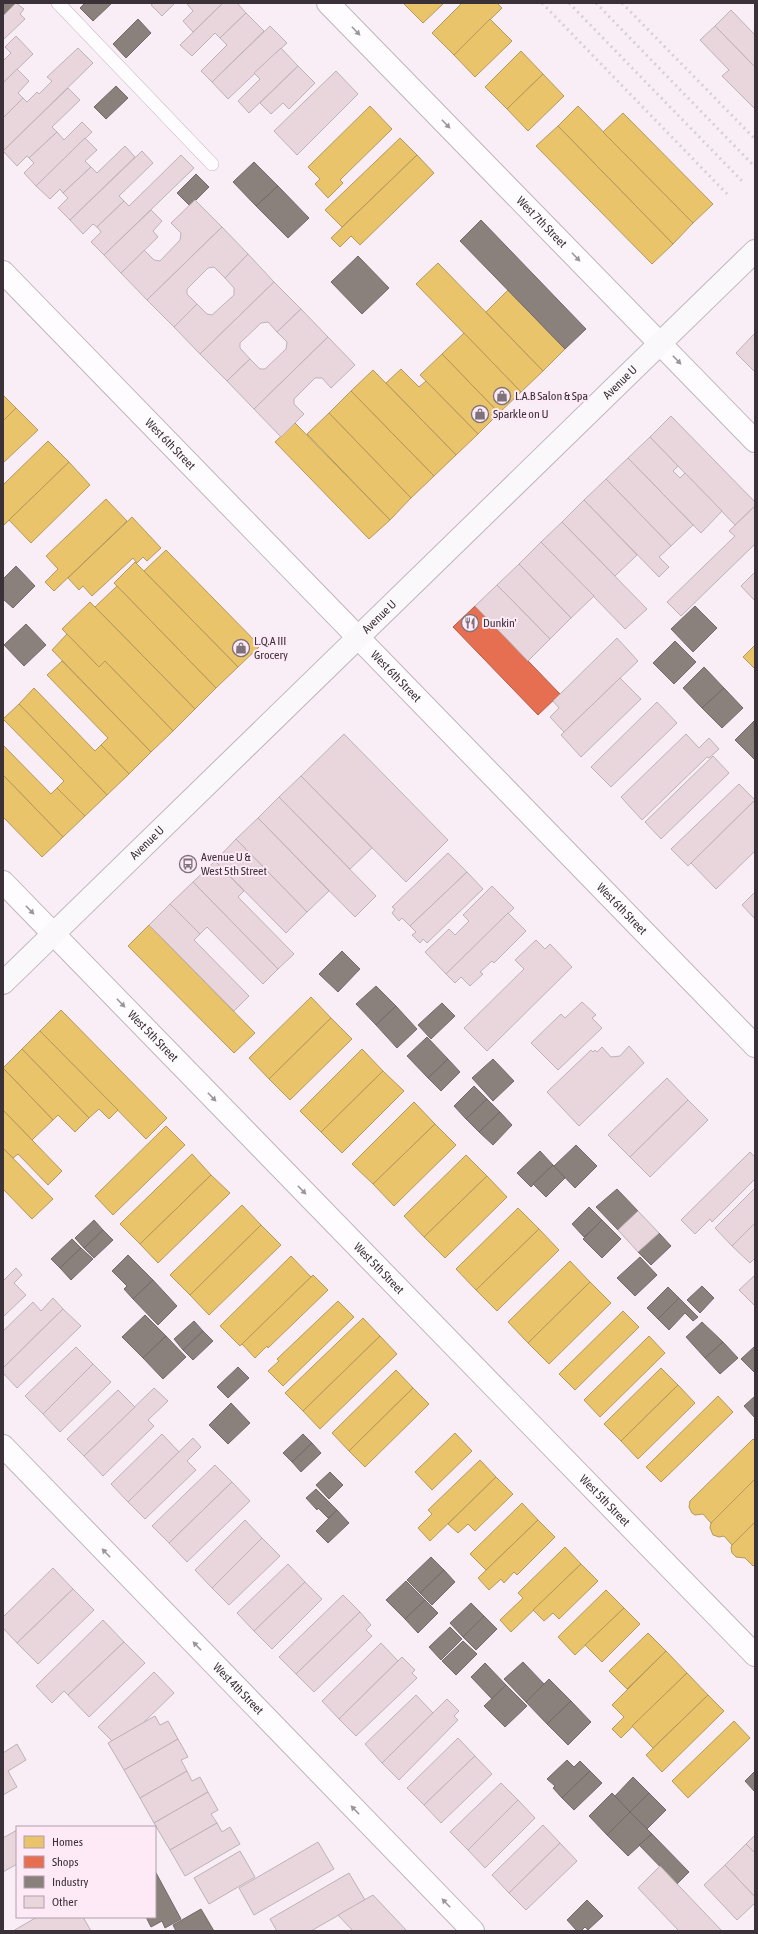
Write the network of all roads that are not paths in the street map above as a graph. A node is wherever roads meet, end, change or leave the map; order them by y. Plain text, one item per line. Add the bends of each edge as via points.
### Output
1 (58, 3) edge
2 (328, 3) edge
3 (212, 164) dead end
4 (755, 251) edge
5 (3, 272) edge
6 (660, 344) junction
7 (755, 441) edge
8 (358, 638) junction
9 (3, 882) edge
10 (54, 934) junction
11 (3, 983) edge
12 (755, 1046) edge
13 (3, 1446) edge
14 (755, 1655) edge
15 (473, 1931) edge

1 - 3 lane
2 -> 6 street, West 7th Street
4 - 6 main road, Avenue U
5 - 8 street, West 6th Street
6 -> 7 street, West 7th Street
6 - 8 main road, Avenue U
8 - 10 main road, Avenue U
8 - 12 street, West 6th Street
9 -> 10 street, West 5th Street
10 - 11 main road, Avenue U
10 -> 14 street, West 5th Street
15 -> 13 street, West 4th Street

